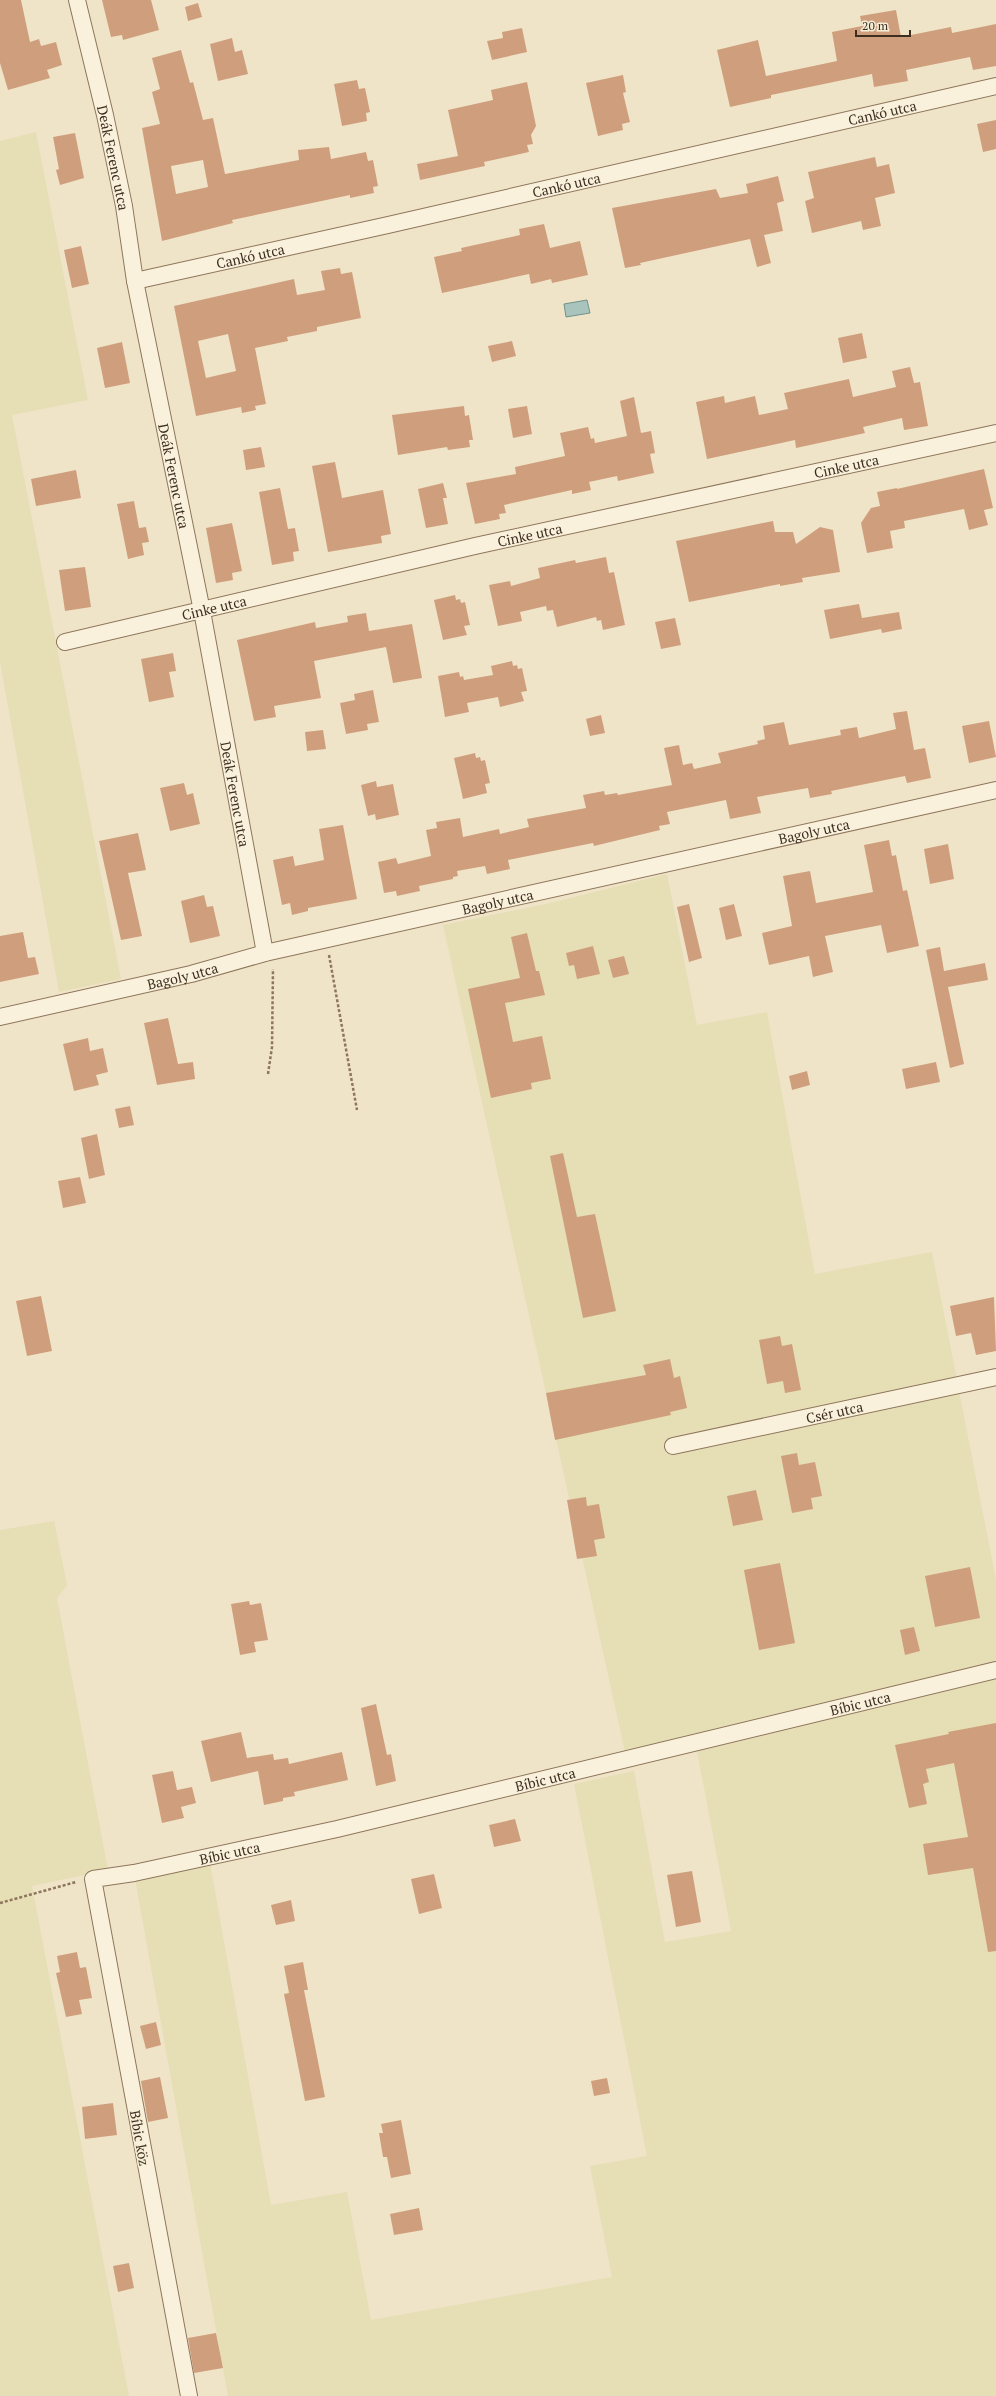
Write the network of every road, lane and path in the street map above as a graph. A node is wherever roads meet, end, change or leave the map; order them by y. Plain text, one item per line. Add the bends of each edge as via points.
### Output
1 (77, 0) edge
2 (996, 86) edge
3 (135, 281) junction
4 (996, 433) edge
5 (202, 610) junction
6 (65, 642) dead end
7 (996, 790) edge
8 (327, 941) junction
9 (268, 953) junction
10 (0, 1017) edge
11 (268, 1074) dead end
12 (357, 1110) dead end
13 (996, 1377) edge
14 (673, 1446) dead end
15 (996, 1670) edge
16 (93, 1879) junction
17 (0, 1903) edge
18 (189, 2396) edge

1 - 3 street, Deák Ferenc utca via 124,206
2 - 3 street, Cankó utca
3 - 5 street, Deák Ferenc utca
4 - 5 street, Cinke utca via 464,548
5 - 6 street, Cinke utca
5 - 9 street, Deák Ferenc utca
7 - 8 street, Bagoly utca
8 - 9 street, Bagoly utca
8 - 12 path
9 - 10 street, Bagoly utca via 191,974
9 - 11 path via 272,1047
13 - 14 street, Csér utca
15 - 16 street, Bíbic utca via 337,1829 134,1873
16 - 17 path
16 - 18 street, Bíbic köz

